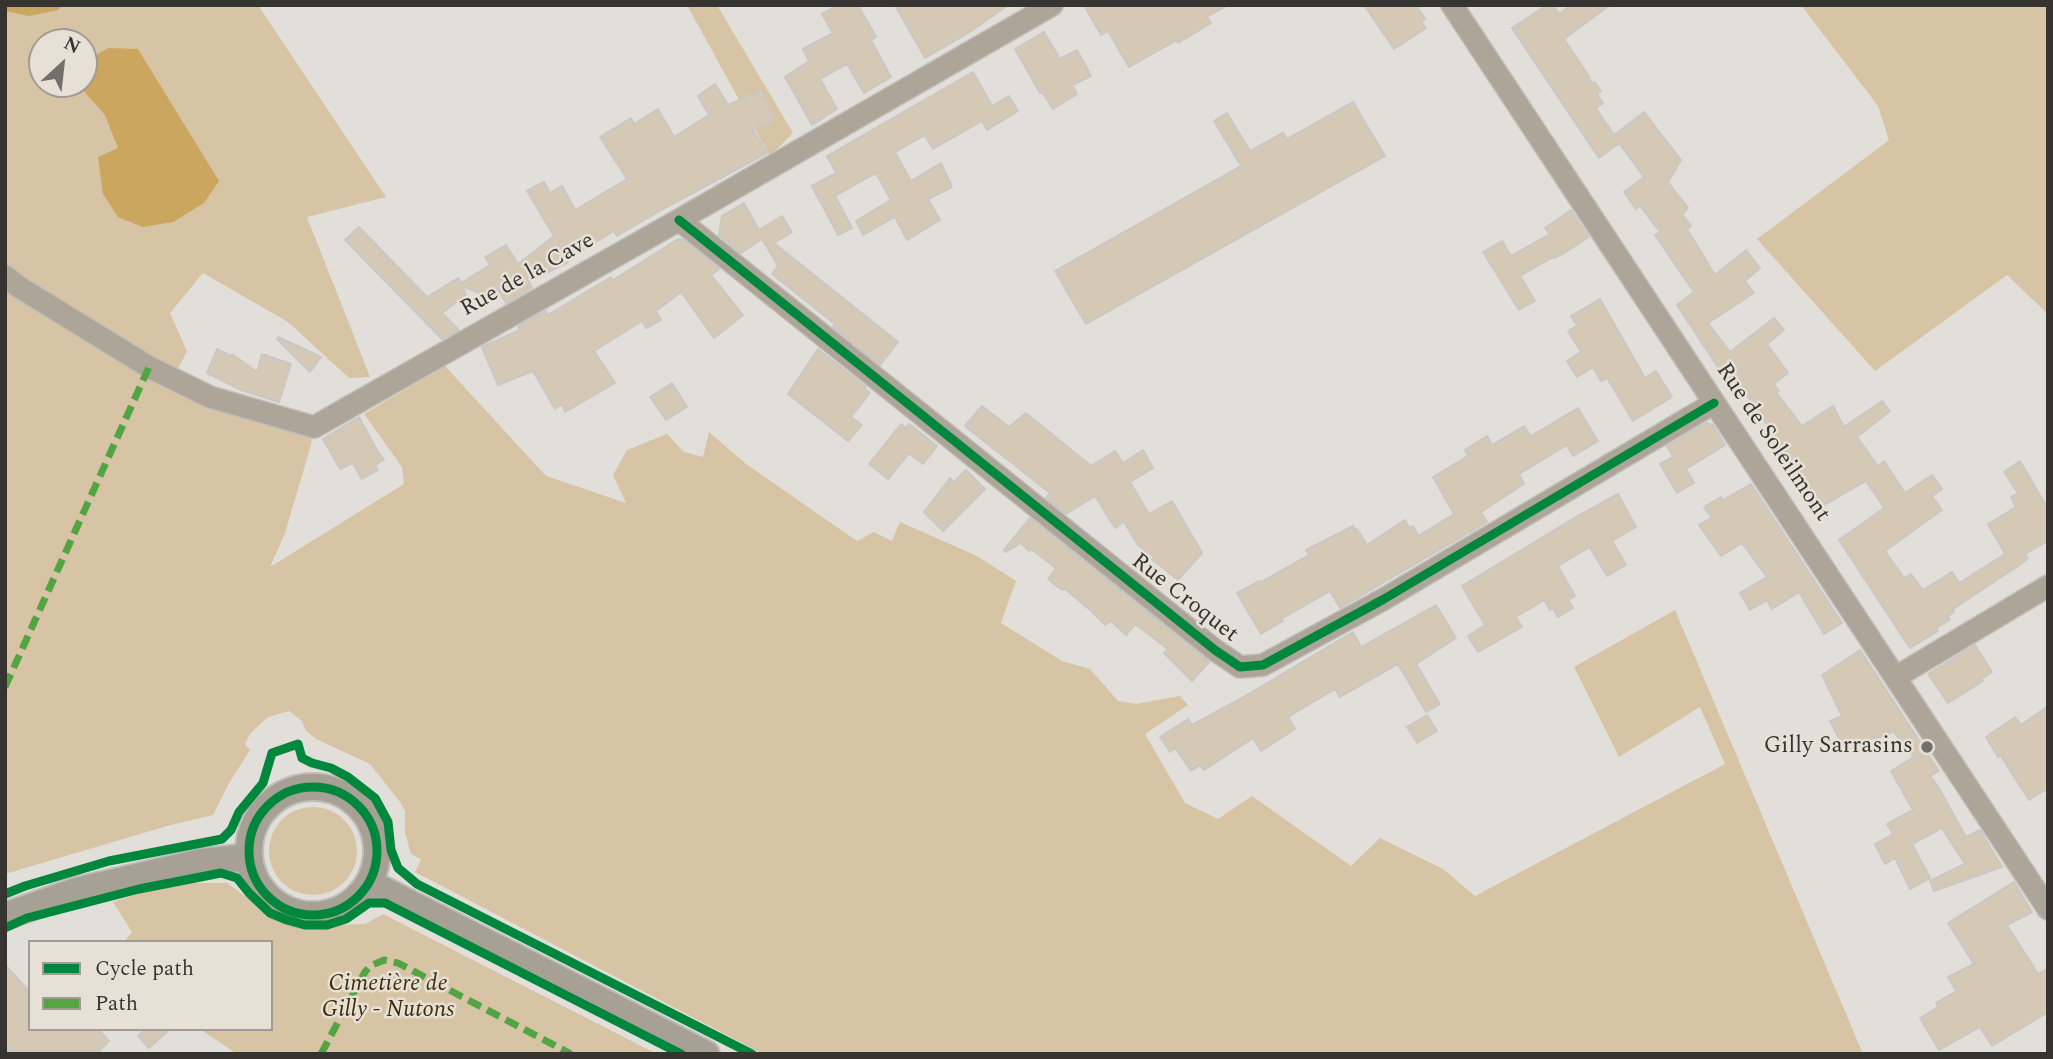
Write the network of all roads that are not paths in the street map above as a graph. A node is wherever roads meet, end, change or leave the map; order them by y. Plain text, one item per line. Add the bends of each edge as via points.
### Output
1 (1052, 5) edge
2 (1452, 5) edge
3 (679, 220) junction
4 (12, 281) edge
5 (1714, 403) junction
6 (2048, 586) edge
7 (1896, 677) junction
8 (249, 857) junction
9 (370, 883) junction
10 (2048, 909) edge
11 (5, 916) edge
12 (706, 1054) edge

1 - 3 street, Rue de la Cave
2 - 5 street, Rue de Soleilmont
3 - 4 street, Rue de la Cave via 314,426 210,397 149,366
3 - 5 street, Rue Croquet via 1240,667 1263,665 1384,599
5 - 7 street, Rue de Soleilmont
6 - 7 street
7 - 10 street, Rue de Soleilmont
8 - 9 main road via 265,894 299,914 339,910
8 - 9 main road via 250,835 259,815 274,799 294,789 316,786 338,791 370,820 377,841 377,863
8 - 11 main road via 201,862 76,891
9 - 12 main road

